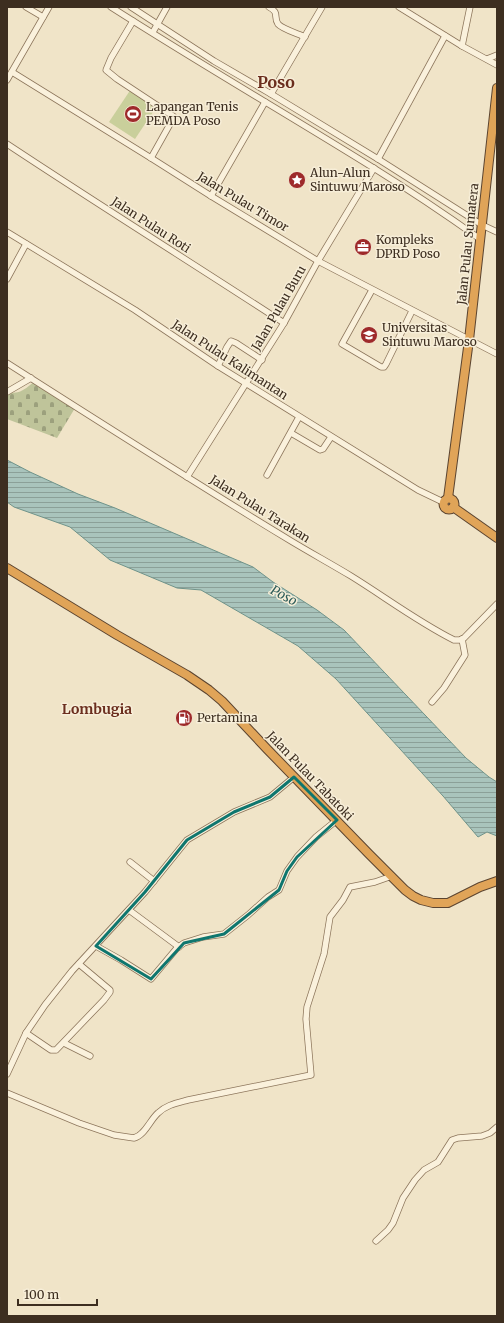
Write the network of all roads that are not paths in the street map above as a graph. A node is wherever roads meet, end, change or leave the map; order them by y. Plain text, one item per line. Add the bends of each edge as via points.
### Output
1 (26, 7) edge
2 (49, 7) edge
3 (111, 7) edge
4 (131, 7) edge
5 (167, 7) edge
6 (270, 7) edge
7 (322, 7) edge
8 (399, 7) edge
9 (470, 7) edge
10 (43, 17) junction
11 (133, 21) junction
12 (158, 24) junction
13 (153, 32) junction
14 (445, 36) junction
15 (305, 37) junction
16 (462, 46) junction
17 (497, 55) edge
18 (487, 59) junction
19 (497, 65) edge
20 (12, 72) junction
21 (7, 78) edge
22 (497, 88) edge
23 (271, 94) junction
24 (265, 102) junction
25 (330, 130) junction
26 (325, 138) junction
27 (7, 144) edge
28 (151, 158) junction
29 (378, 158) junction
30 (374, 168) junction
31 (211, 196) junction
32 (451, 206) junction
33 (445, 214) junction
34 (482, 225) junction
35 (7, 232) edge
36 (497, 232) edge
37 (480, 239) junction
38 (26, 244) junction
39 (318, 261) junction
40 (7, 279) edge
41 (372, 290) junction
42 (412, 311) junction
43 (284, 323) junction
44 (469, 340) junction
45 (497, 354) edge
46 (262, 360) junction
47 (7, 363) edge
48 (218, 366) junction
49 (31, 378) junction
50 (247, 384) junction
51 (7, 392) edge
52 (299, 417) junction
53 (290, 433) junction
54 (331, 437) junction
55 (267, 475) dead end
56 (187, 477) junction
57 (446, 500) junction
58 (497, 538) edge
59 (7, 568) edge
60 (497, 604) edge
61 (462, 639) junction
62 (432, 702) dead end
63 (294, 777) junction
64 (337, 820) junction
65 (130, 862) dead end
66 (392, 876) junction
67 (154, 881) junction
68 (497, 881) edge
69 (129, 910) junction
70 (96, 946) junction
71 (179, 947) junction
72 (79, 964) junction
73 (26, 1033) junction
74 (64, 1043) junction
75 (90, 1056) dead end
76 (7, 1074) edge
77 (7, 1093) edge
78 (497, 1127) edge
79 (376, 1241) dead end

1 - 10 street
2 - 10 street
3 - 11 street
4 - 12 street
5 - 12 street
6 - 15 street via 274,9 280,25
7 - 15 street
8 - 14 street
9 - 16 street
10 - 20 street
11 - 13 street
11 - 28 street via 106,70 174,117
12 - 13 street
12 - 23 street via 214,62
13 - 24 street
14 - 16 street
14 - 29 street
15 - 23 street
16 - 18 street
17 - 18 street
18 - 19 street
20 - 21 street
20 - 28 street, Jalan Pulau Timor
22 - 34 highway, Jalan Pulau Sumatera
23 - 25 street
24 - 26 street
24 - 31 street
25 - 26 street
25 - 29 street
26 - 30 street
27 - 43 street, Jalan Pulau Roti
28 - 31 street, Jalan Pulau Timor
29 - 32 street
30 - 33 street
30 - 39 street, Jalan Pulau Buru
31 - 39 street, Jalan Pulau Timor
32 - 33 street
32 - 34 street
33 - 37 street
34 - 36 street
34 - 37 highway, Jalan Pulau Sumatera
35 - 38 street, Jalan Pulau Kalimantan
37 - 44 highway, Jalan Pulau Sumatera
38 - 40 street
38 - 48 street, Jalan Pulau Kalimantan via 135,310
39 - 41 street, Jalan Pulau Timor
39 - 43 street, Jalan Pulau Buru
41 - 42 street, Jalan Pulau Timor
41 - 42 street via 342,344 381,367 386,364
42 - 44 street, Jalan Pulau Timor
43 - 46 street, Jalan Pulau Buru
44 - 45 street, Jalan Pulau Timor
44 - 57 highway, Jalan Pulau Sumatera
46 - 48 street via 231,342
46 - 50 street, Jalan Pulau Buru
47 - 49 street, Jalan Pulau Tarakan
48 - 50 street, Jalan Pulau Kalimantan
49 - 51 street
49 - 56 street, Jalan Pulau Tarakan
50 - 52 street, Jalan Pulau Kalimantan
50 - 56 street, Jalan Pulau Buru
52 - 53 street
52 - 54 street, Jalan Pulau Kalimantan
53 - 54 street via 320,450
53 - 55 street
54 - 57 street, Jalan Pulau Kalimantan via 418,490
56 - 61 street, Jalan Pulau Tarakan via 423,622 454,640
57 - 58 highway via 453,501 453,507
59 - 63 highway, Jalan Pulau Tabatoki via 210,690
60 - 61 street
61 - 62 street via 464,654 444,688
63 - 64 highway, Jalan Pulau Tabatoki
63 - 67 street via 270,797 234,812 191,837
64 - 66 highway, Jalan Pulau Tabatoki
64 - 71 street via 297,857 287,871 279,890 239,923 222,935 203,937
65 - 67 street
66 - 68 highway, Jalan Pulau Tabatoki via 412,896 434,903 448,903
66 - 77 street via 350,887 330,917 324,954 306,1011 312,1075 172,1105 159,1112 143,1132 134,1138 114,1135 79,1123
67 - 69 street
69 - 70 street
69 - 71 street
70 - 71 street via 151,979
70 - 72 street
72 - 73 street
72 - 74 street via 110,989 110,992 101,1005
73 - 74 street via 52,1050 57,1050
73 - 76 street
74 - 75 street
78 - 79 street via 482,1136 452,1140 438,1162 424,1170 415,1180 393,1223

